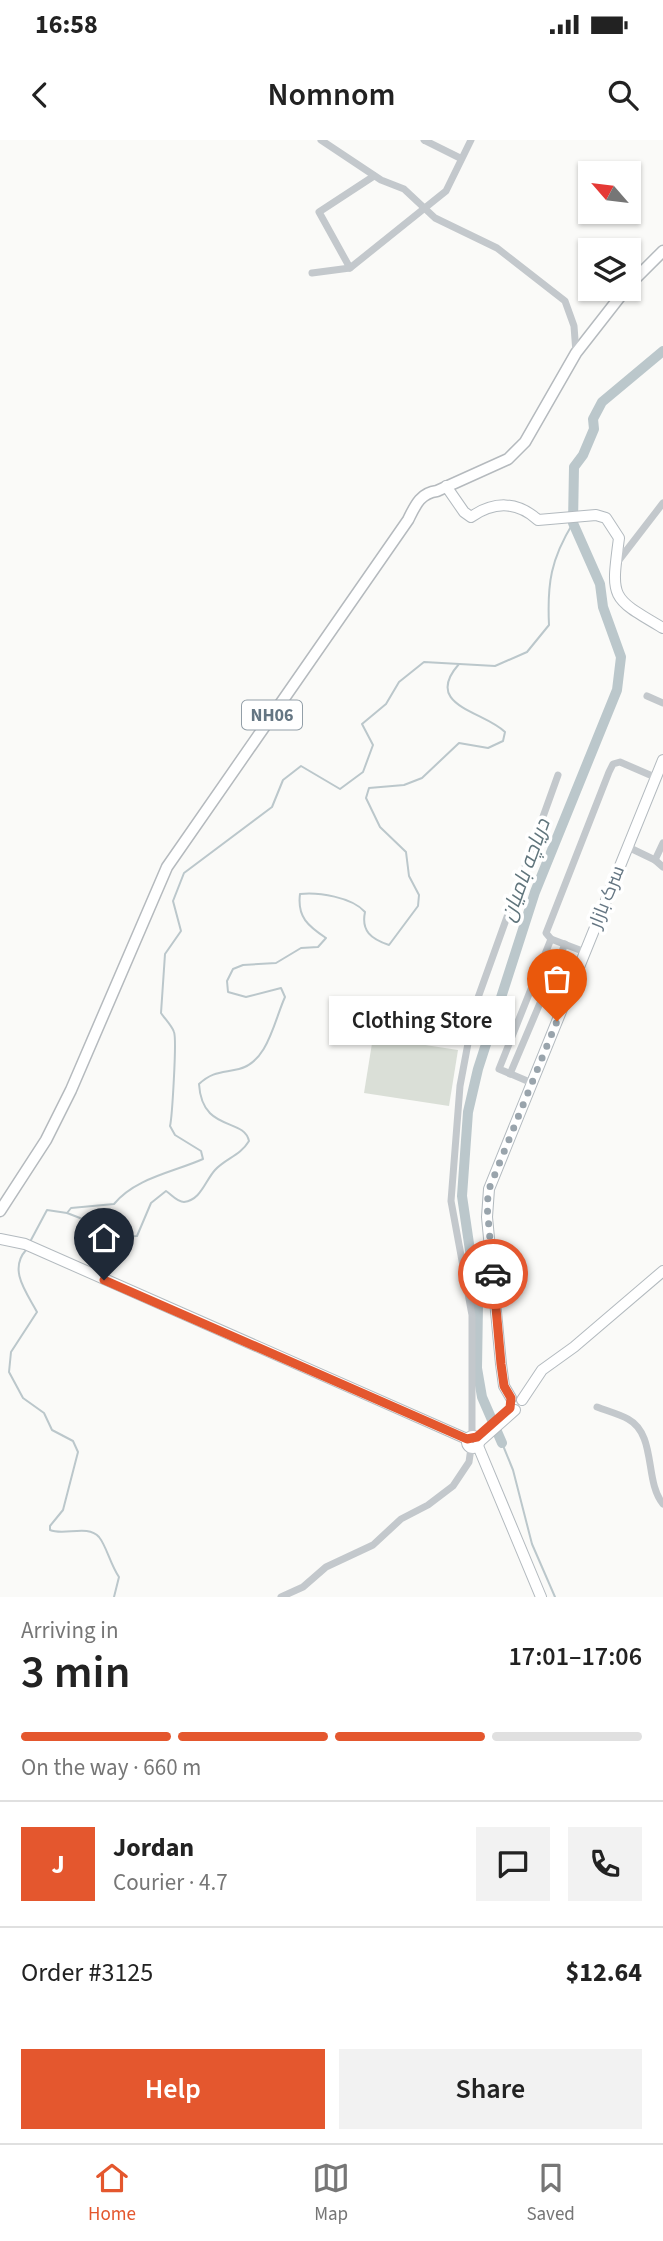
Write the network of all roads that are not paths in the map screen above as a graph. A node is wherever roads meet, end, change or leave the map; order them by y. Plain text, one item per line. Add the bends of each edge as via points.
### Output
1 (321, 140) edge
2 (424, 140) edge
3 (471, 140) edge
4 (460, 158) junction
5 (374, 176) junction
6 (425, 208) junction
7 (663, 251) edge
8 (350, 268) junction
9 (641, 273) edge
10 (312, 274) dead end
11 (616, 301) edge
12 (576, 354) junction
13 (446, 486) junction
14 (663, 503) edge
15 (615, 565) junction
16 (663, 628) edge
17 (647, 696) dead end
18 (663, 703) edge
19 (663, 760) edge
20 (558, 775) dead end
21 (657, 778) junction
22 (663, 843) edge
23 (628, 848) junction
24 (655, 860) junction
25 (663, 867) edge
26 (551, 939) junction
27 (565, 944) junction
28 (585, 952) junction
29 (510, 1074) junction
30 (532, 1083) junction
31 (0, 1211) edge
32 (0, 1239) edge
33 (663, 1271) edge
34 (515, 1404) junction
35 (597, 1407) dead end
36 (477, 1439) junction
37 (663, 1504) edge
38 (303, 1587) junction
39 (281, 1597) edge
40 (306, 1597) edge
41 (541, 1597) edge

1 - 5 street
2 - 4 street
3 - 4 street
4 - 6 street via 446,191
5 - 6 street via 404,189
5 - 8 street via 319,212
6 - 8 street
6 - 12 street via 435,218 497,248 565,300 574,326
7 - 9 main road, NH06
8 - 10 street
11 - 12 main road, NH06
12 - 13 main road, NH06 via 525,442 508,459
13 - 15 main road via 471,517 502,503 526,509 538,520 606,518 619,538
13 - 31 main road, NH06 via 417,501 167,867 71,1090 46,1140
14 - 15 street
15 - 16 main road via 617,597
17 - 18 street
19 - 21 main road, سرک بازار
20 - 36 street via 475,1006 460,1086 451,1200 472,1315
21 - 23 main road, سرک بازار
21 - 26 street via 620,762 613,764 547,933
22 - 24 street
23 - 24 street
23 - 28 main road, سرک بازار
24 - 25 street
26 - 27 street
26 - 29 street via 499,1069
27 - 28 street
27 - 29 street
28 - 30 main road, سرک بازار
29 - 30 street
30 - 34 main road, سرک بازار via 489,1189 487,1205 504,1386
32 - 36 main road via 29,1246
33 - 34 main road via 542,1370
34 - 36 main road
35 - 37 street via 638,1427
36 - 38 street via 453,1486 401,1519 373,1545 326,1567
36 - 41 main road
38 - 39 street
38 - 40 street

